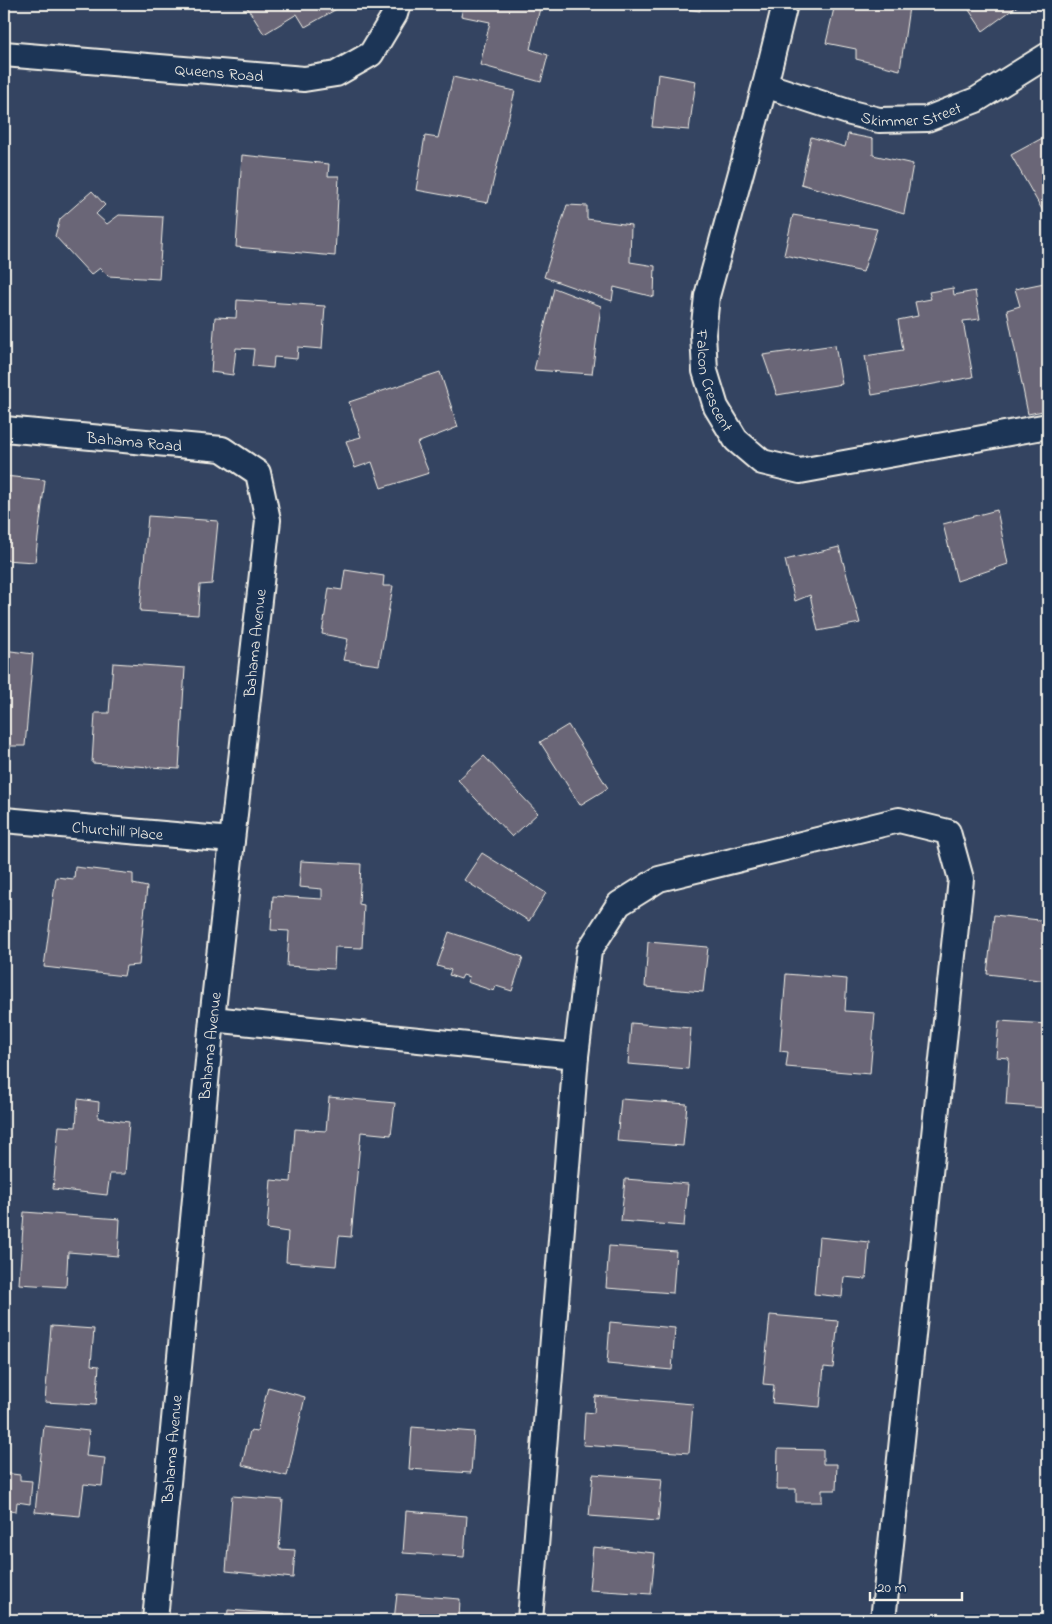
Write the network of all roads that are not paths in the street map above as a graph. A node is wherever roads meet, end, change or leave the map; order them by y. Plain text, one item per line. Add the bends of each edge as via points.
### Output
1 (398, 4) edge
2 (785, 4) edge
3 (4, 54) edge
4 (1048, 55) edge
5 (765, 85) junction
6 (1048, 426) edge
7 (4, 429) edge
8 (258, 473) joint
9 (4, 820) edge
10 (232, 840) junction
11 (212, 1019) junction
12 (576, 1056) junction
13 (155, 1620) edge
14 (530, 1620) edge
15 (883, 1620) edge

1 - 3 street, Queens Road via 371,54 336,74 304,79
2 - 5 street, Falcon Crescent
4 - 5 street, Skimmer Street via 976,100 927,119 879,120
5 - 6 street, Falcon Crescent via 707,296 703,334 705,371 716,408 736,440 762,462 800,471
7 - 8 street, Bahama Road via 222,449
8 - 10 street, Bahama Avenue via 268,520
9 - 10 street, Churchill Place
10 - 11 street, Bahama Avenue
11 - 12 street
11 - 13 street, Bahama Avenue
12 - 14 street
12 - 15 street via 589,951 619,904 659,879 898,820 948,832 961,879

